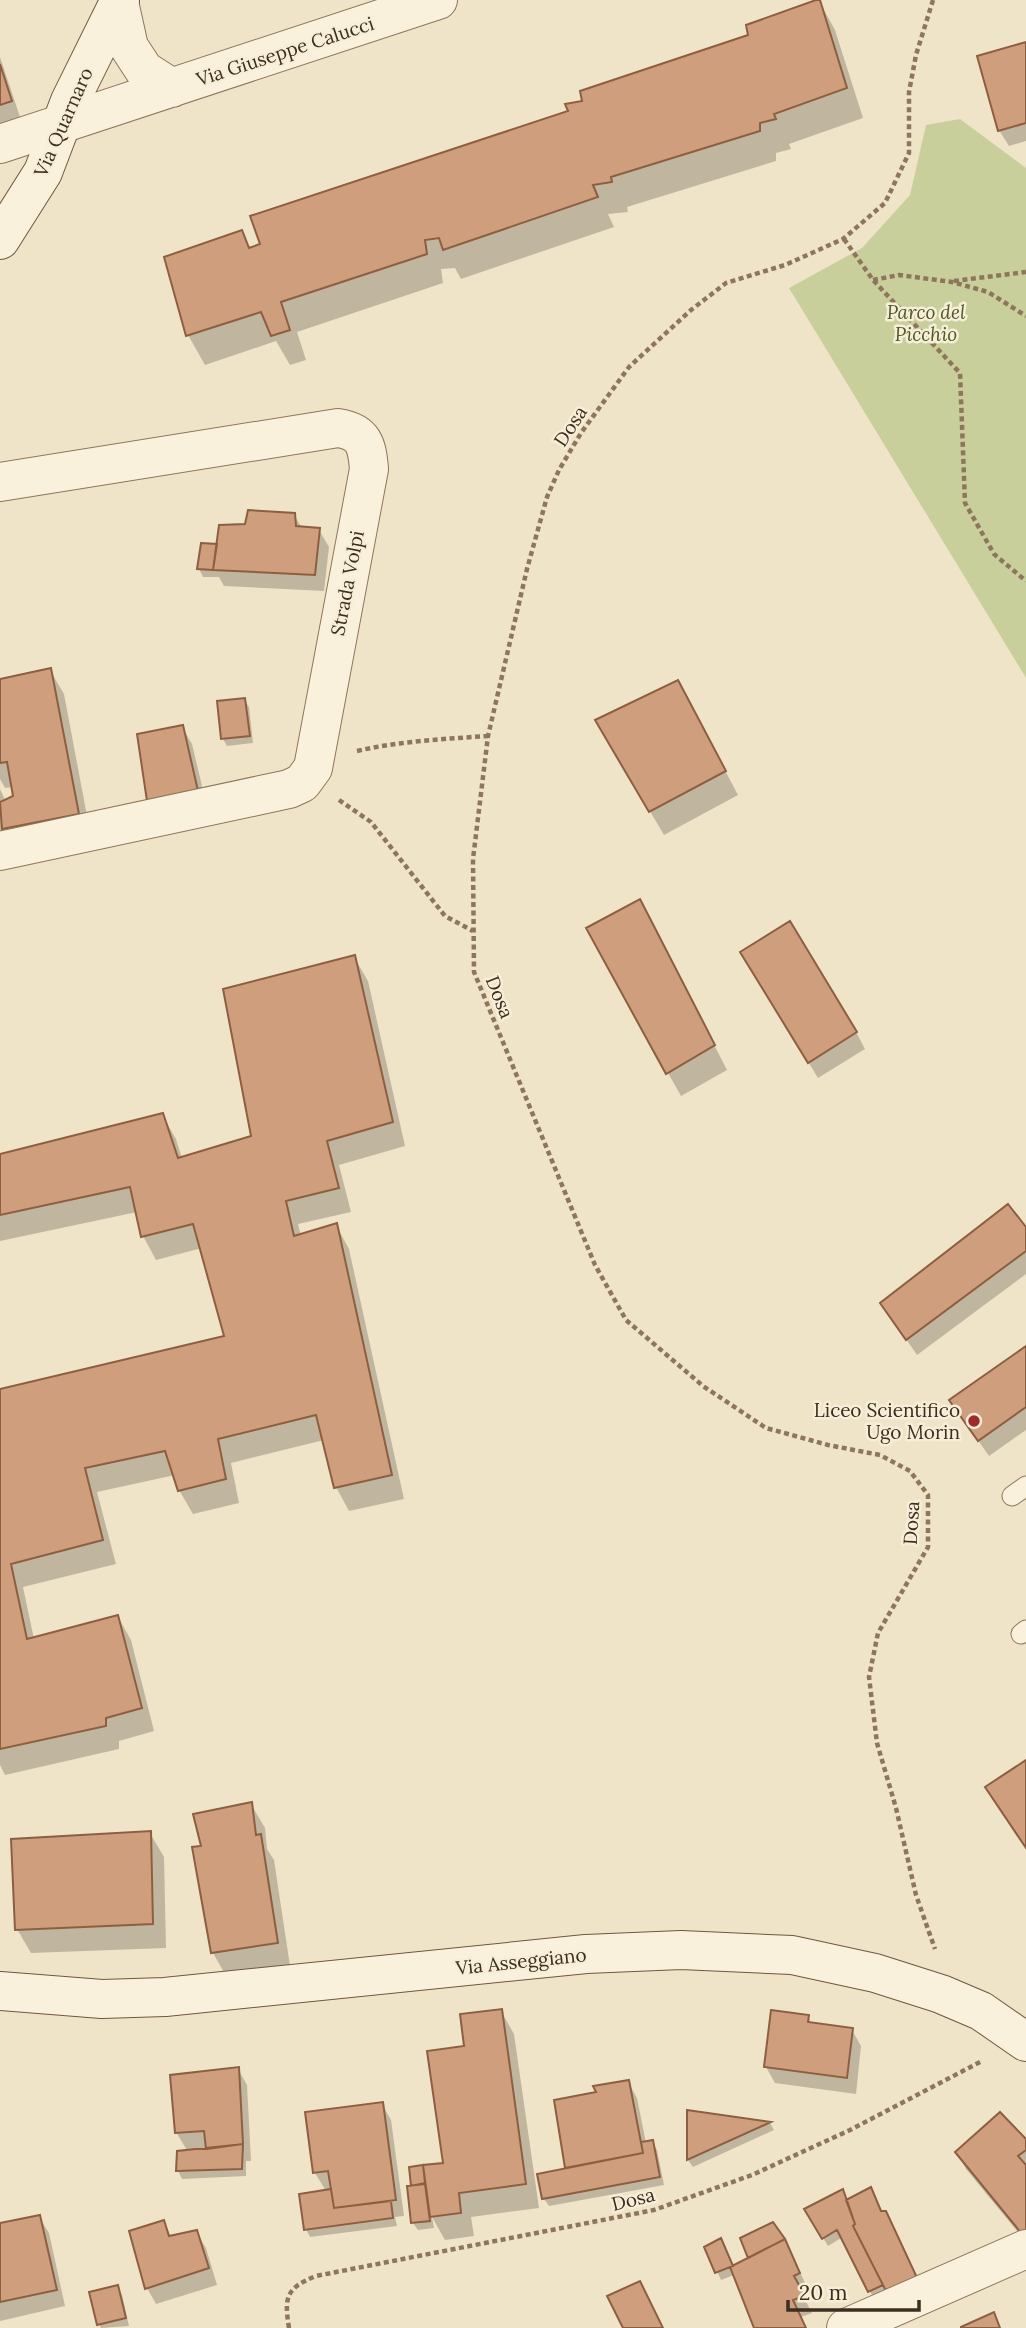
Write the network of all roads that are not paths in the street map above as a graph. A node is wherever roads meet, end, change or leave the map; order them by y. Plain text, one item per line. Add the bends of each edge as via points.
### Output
1 (438, 0) edge
2 (119, 1) edge
3 (172, 88) junction
4 (64, 122) junction
5 (0, 144) edge
6 (0, 240) edge
7 (0, 482) edge
8 (0, 850) edge
9 (0, 1991) edge
10 (1026, 2042) edge
11 (1026, 2249) edge
12 (846, 2328) edge

1 - 3 street, Via Giuseppe Calucci
2 - 3 street, Via Giuseppe Calucci via 129,47 144,69
2 - 4 street, Via Quarnaro
3 - 4 street, Via Giuseppe Calucci
4 - 5 street, Via Giuseppe Calucci
4 - 6 street, Via Quarnaro via 43,172
7 - 8 street, Strada Volpi via 326,429 358,435 369,469 313,761 302,783
9 - 10 street, Via Asseggiano via 102,1999 165,1997 586,1954 681,1950 792,1955 875,1973 941,1994 981,2011
11 - 12 street

